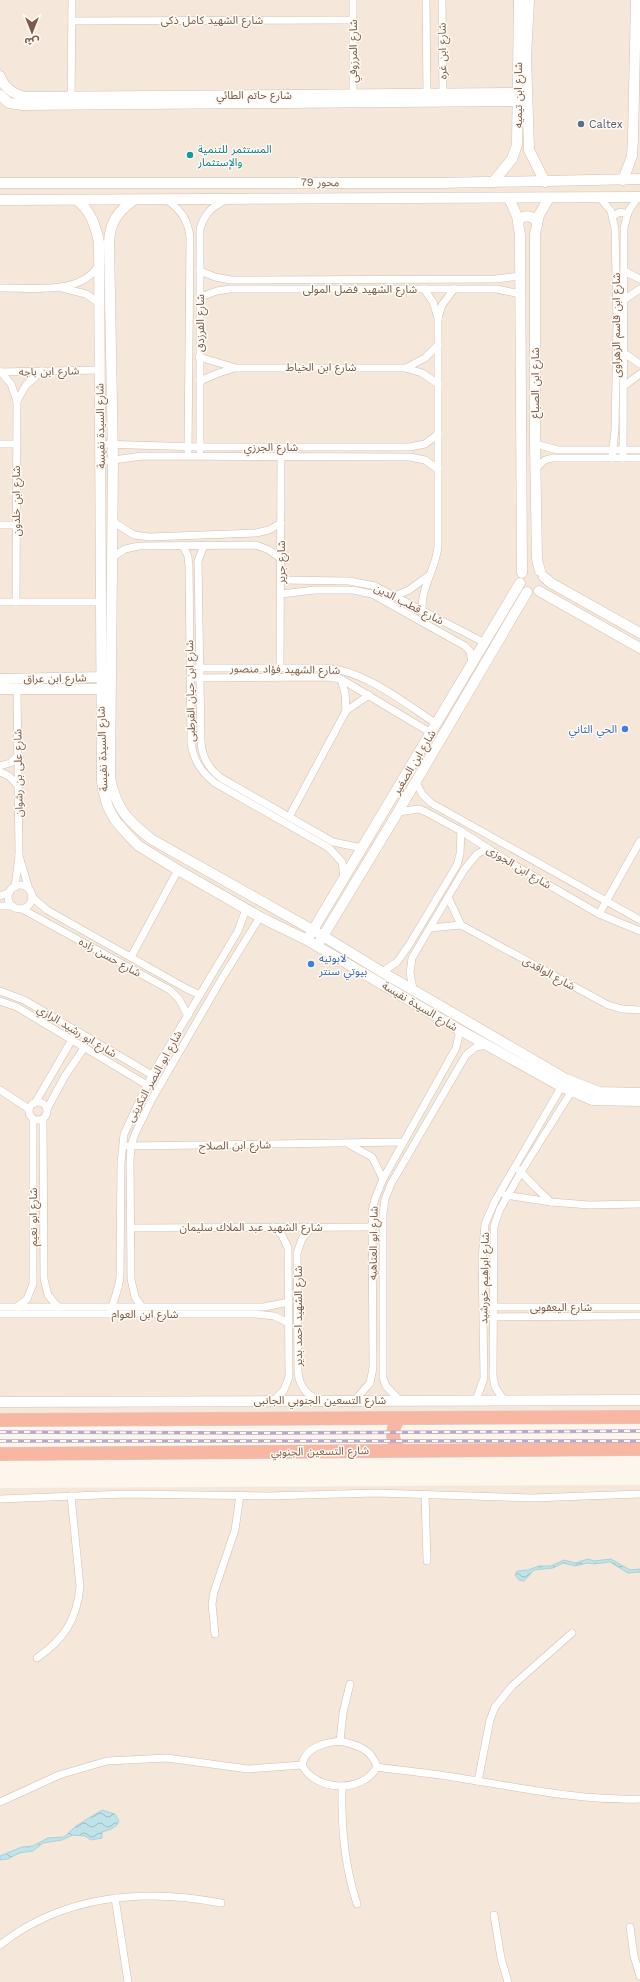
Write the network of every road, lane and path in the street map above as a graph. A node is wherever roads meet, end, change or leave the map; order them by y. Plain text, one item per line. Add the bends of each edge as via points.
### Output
1 (72, 0) edge
2 (353, 0) edge
3 (426, 0) edge
4 (442, 0) edge
5 (518, 0) edge
6 (529, 0) edge
7 (636, 0) edge
8 (353, 20) junction
9 (72, 21) junction
10 (0, 76) edge
11 (0, 95) edge
12 (518, 97) junction
13 (638, 97) edge
14 (427, 98) junction
15 (443, 98) junction
16 (353, 99) junction
17 (71, 100) junction
18 (529, 150) junction
19 (515, 153) junction
20 (623, 180) junction
21 (640, 180) edge
22 (324, 182) junction
23 (493, 182) junction
24 (545, 182) junction
25 (0, 183) edge
26 (348, 183) junction
27 (599, 197) junction
28 (639, 197) edge
29 (349, 198) junction
30 (509, 198) junction
31 (549, 198) junction
32 (324, 199) junction
33 (0, 200) edge
34 (77, 200) junction
35 (134, 200) junction
36 (167, 200) junction
37 (224, 201) junction
38 (628, 214) junction
39 (613, 216) junction
40 (518, 221) junction
41 (537, 222) junction
42 (104, 242) junction
43 (99, 265) junction
44 (200, 271) junction
45 (624, 271) junction
46 (520, 276) junction
47 (363, 279) junction
48 (640, 279) edge
49 (54, 287) junction
50 (0, 288) edge
51 (363, 289) junction
52 (424, 289) junction
53 (454, 289) junction
54 (640, 289) edge
55 (520, 294) junction
56 (200, 297) junction
57 (625, 299) junction
58 (98, 303) junction
59 (189, 313) junction
60 (200, 313) junction
61 (438, 318) junction
62 (620, 323) junction
63 (438, 345) junction
64 (624, 353) junction
65 (199, 357) junction
66 (640, 364) edge
67 (236, 368) junction
68 (406, 368) junction
69 (98, 370) junction
70 (42, 371) junction
71 (0, 372) edge
72 (640, 374) edge
73 (200, 381) junction
74 (438, 384) junction
75 (624, 386) junction
76 (17, 401) junction
77 (438, 434) junction
78 (0, 444) edge
79 (16, 444) junction
80 (100, 444) junction
81 (535, 444) junction
82 (112, 445) junction
83 (188, 447) junction
84 (200, 447) junction
85 (613, 450) junction
86 (623, 450) junction
87 (640, 450) edge
88 (188, 456) junction
89 (200, 456) junction
90 (281, 457) junction
91 (612, 458) junction
92 (623, 458) junction
93 (640, 458) edge
94 (113, 460) junction
95 (100, 462) junction
96 (438, 469) junction
97 (535, 469) junction
98 (112, 521) junction
99 (281, 523) junction
100 (0, 525) edge
101 (16, 525) junction
102 (183, 546) junction
103 (204, 546) junction
104 (113, 557) junction
105 (281, 559) junction
106 (542, 574) junction
107 (428, 576) junction
108 (521, 578) junction
109 (281, 580) junction
110 (539, 591) junction
111 (527, 592) junction
112 (281, 594) junction
113 (395, 596) junction
114 (0, 602) edge
115 (16, 602) junction
116 (102, 602) junction
117 (422, 611) junction
118 (640, 633) edge
119 (485, 643) junction
120 (640, 648) edge
121 (472, 664) junction
122 (190, 668) junction
123 (200, 668) junction
124 (280, 668) junction
125 (106, 677) junction
126 (0, 678) edge
127 (190, 678) junction
128 (200, 678) junction
129 (341, 679) junction
130 (367, 680) junction
131 (0, 689) edge
132 (17, 689) junction
133 (105, 689) junction
134 (361, 690) junction
135 (369, 695) junction
136 (346, 711) junction
137 (437, 724) junction
138 (431, 733) junction
139 (18, 756) junction
140 (0, 766) edge
141 (0, 772) edge
142 (416, 782) junction
143 (18, 786) junction
144 (398, 812) junction
145 (290, 817) junction
146 (461, 831) junction
147 (640, 841) edge
148 (331, 845) junction
149 (362, 848) junction
150 (488, 848) junction
151 (19, 856) junction
152 (457, 866) junction
153 (178, 870) junction
154 (464, 870) junction
155 (344, 878) junction
156 (29, 889) junction
157 (12, 890) junction
158 (0, 896) edge
159 (32, 897) junction
160 (448, 897) junction
161 (606, 901) junction
162 (0, 906) edge
163 (13, 906) junction
164 (22, 909) junction
165 (246, 909) junction
166 (599, 914) junction
167 (260, 916) junction
168 (640, 920) edge
169 (461, 925) junction
170 (430, 928) junction
171 (313, 930) junction
172 (640, 931) edge
173 (323, 936) junction
174 (307, 940) junction
175 (409, 945) junction
176 (317, 946) junction
177 (416, 950) junction
178 (131, 957) junction
179 (382, 972) junction
180 (413, 989) junction
181 (0, 991) edge
182 (200, 995) junction
183 (0, 1001) edge
184 (640, 1010) edge
185 (188, 1016) junction
186 (458, 1029) junction
187 (77, 1031) junction
188 (87, 1037) junction
189 (72, 1041) junction
190 (486, 1045) junction
191 (84, 1046) junction
192 (152, 1075) junction
193 (147, 1086) junction
194 (569, 1086) junction
195 (0, 1090) edge
196 (640, 1093) edge
197 (640, 1101) edge
198 (35, 1103) junction
199 (29, 1109) junction
200 (47, 1109) junction
201 (33, 1119) junction
202 (43, 1119) junction
203 (403, 1142) junction
204 (348, 1144) junction
205 (122, 1146) junction
206 (131, 1146) junction
207 (519, 1169) junction
208 (383, 1178) junction
209 (500, 1193) junction
210 (508, 1196) junction
211 (551, 1202) junction
212 (640, 1204) edge
213 (485, 1224) junction
214 (494, 1226) junction
215 (273, 1227) junction
216 (312, 1227) junction
217 (372, 1227) junction
218 (131, 1228) junction
219 (288, 1302) junction
220 (0, 1307) edge
221 (17, 1307) junction
222 (58, 1307) junction
223 (142, 1307) junction
224 (483, 1307) junction
225 (492, 1307) junction
226 (640, 1307) edge
227 (111, 1311) junction
228 (0, 1314) edge
229 (640, 1316) edge
230 (483, 1317) junction
231 (492, 1317) junction
232 (289, 1323) junction
233 (318, 1400) junction
234 (355, 1400) junction
235 (399, 1400) junction
236 (476, 1400) junction
237 (504, 1400) junction
238 (640, 1400) edge
239 (273, 1401) junction
240 (0, 1402) edge
241 (640, 1417) edge
242 (399, 1418) junction
243 (0, 1420) edge
244 (640, 1449) edge
245 (399, 1450) junction
246 (0, 1454) edge
247 (425, 1494) junction
248 (640, 1494) edge
249 (240, 1495) junction
250 (72, 1496) junction
251 (0, 1499) edge
252 (427, 1561) dead end
253 (572, 1633) dead end
254 (214, 1634) dead end
255 (37, 1658) dead end
256 (350, 1684) dead end
257 (340, 1741) junction
258 (302, 1765) junction
259 (377, 1767) junction
260 (478, 1781) junction
261 (342, 1786) junction
262 (640, 1799) edge
263 (0, 1802) edge
264 (115, 1898) junction
265 (220, 1903) dead end
266 (357, 1904) dead end
267 (494, 1915) dead end
268 (630, 1927) dead end
269 (0, 1945) edge
270 (640, 1976) edge
271 (128, 1982) edge
272 (508, 1982) edge

1 - 9 street
2 - 8 street, شارع المرزوقي
3 - 14 street, شارع ابن غره
4 - 15 street, شارع ابن غره
5 - 12 street, شارع ابن تيميه
6 - 18 street, شارع ابن تيميه via 526,57
7 - 13 street
8 - 9 street, شارع الشهيد كامل ذكى
8 - 16 street, شارع المرزوقي
9 - 17 street
10 - 17 street, شارع حاتم الطائي via 8,88 20,96
11 - 17 street, شارع حاتم الطائي via 9,103 24,105
12 - 15 street, شارع حاتم الطائي
12 - 19 street, شارع ابن تيميه via 518,136
13 - 20 street via 632,156
14 - 15 street, شارع حاتم الطائي
14 - 16 street, شارع حاتم الطائي
16 - 17 street, شارع حاتم الطائي
18 - 19 street via 523,156
18 - 24 street, شارع ابن تيميه
19 - 23 street, شارع ابن تيميه
20 - 21 street, محور 79
20 - 24 street, محور 79
22 - 25 street, محور 79
22 - 26 street, محور 79
22 - 32 street via 330,189 329,195
23 - 24 street, محور 79
23 - 26 street, محور 79
26 - 29 street via 344,190
27 - 28 street, محور 79
27 - 31 street, محور 79
27 - 39 street, شارع ابن قاسم الزهراوى
28 - 38 street, شارع ابن قاسم الزهراوى
29 - 30 street, محور 79
29 - 32 street, محور 79
30 - 31 street, محور 79
30 - 40 street, شارع ابن الصباغ
31 - 41 street, شارع ابن الصباغ
32 - 37 street, محور 79
33 - 34 street, محور 79
34 - 35 street, محور 79
34 - 42 street, شارع السيدة نفيسة via 94,220
35 - 36 street, محور 79
35 - 42 street, شارع السيدة نفيسة via 114,219
36 - 37 street, محور 79
36 - 59 street, شارع الفرزدق via 181,212 189,228
37 - 44 street, شارع الفرزدق via 211,208 202,221
38 - 39 street via 620,212
38 - 45 street, شارع ابن قاسم الزهراوى via 624,228
39 - 62 street, شارع ابن قاسم الزهراوى
40 - 41 street via 528,216
40 - 46 street, شارع ابن الصباغ
41 - 81 street, شارع ابن الصباغ
42 - 43 street, شارع السيدة نفيسة
42 - 82 street, شارع السيدة نفيسة
43 - 49 street via 85,280
43 - 58 street, شارع السيدة نفيسة
44 - 47 street, شارع الشهيد فضل المولى via 231,280
44 - 56 street, شارع الفرزدق
45 - 48 street
45 - 57 street, شارع ابن قاسم الزهراوى
46 - 47 street, شارع الشهيد فضل المولى via 496,279
46 - 55 street, شارع ابن الصباغ
47 - 51 street
49 - 50 street
49 - 58 street via 75,290
51 - 52 street, شارع الشهيد فضل المولى
51 - 56 street, شارع الشهيد فضل المولى via 224,290
52 - 53 street, شارع الشهيد فضل المولى
52 - 61 street via 433,302
53 - 55 street, شارع الشهيد فضل المولى via 497,289
53 - 61 street via 446,299
54 - 57 street
55 - 108 street, شارع ابن الصباغ
56 - 60 street, شارع الفرزدق
57 - 62 street, شارع ابن قاسم الزهراوى
58 - 69 street, شارع السيدة نفيسة
59 - 60 street
59 - 83 street, شارع الفرزدق
60 - 65 street, شارع الفرزدق
61 - 63 street
62 - 64 street, شارع ابن قاسم الزهراوى
62 - 85 street, شارع ابن قاسم الزهراوى
63 - 68 street, شارع ابن الخياط via 425,358
63 - 74 street
64 - 66 street
64 - 75 street, شارع ابن قاسم الزهراوى
65 - 67 street, شارع ابن الخياط
65 - 73 street, شارع الفرزدق
67 - 68 street, شارع ابن الخياط
67 - 73 street, شارع ابن الخياط
68 - 74 street, شارع ابن الخياط via 422,373
69 - 70 street, شارع ابن باجه
69 - 80 street, شارع السيدة نفيسة
70 - 71 street, شارع ابن باجه
70 - 76 street via 31,379
71 - 76 street, شارع ابن خلدون via 11,384
72 - 75 street
73 - 84 street, شارع الفرزدق
74 - 77 street
75 - 86 street, شارع ابن قاسم الزهراوى
76 - 79 street, شارع ابن خلدون
77 - 84 street, شارع الجرزي via 425,444 410,447
77 - 96 street
78 - 79 street
79 - 101 street, شارع ابن خلدون
80 - 82 street, شارع الجرزي
80 - 95 street, شارع السيدة نفيسة
81 - 85 street via 558,450
81 - 97 street, شارع ابن الصباغ
82 - 83 street, شارع الجرزي
82 - 94 street, شارع السيدة نفيسة
83 - 84 street, شارع الجرزي
83 - 88 street, شارع الفرزدق
84 - 89 street, شارع الفرزدق
85 - 86 street
85 - 91 street, شارع ابن قاسم الزهراوى
86 - 87 street
86 - 92 street, شارع ابن قاسم الزهراوى
88 - 89 street, شارع الجرزي
88 - 94 street, شارع الجرزي via 142,456
89 - 90 street, شارع الجرزي
90 - 96 street, شارع الجرزي via 410,457 425,460
90 - 99 street, شارع جرير
91 - 92 street
91 - 97 street via 552,458
92 - 93 street
94 - 95 street, شارع الجرزي
94 - 98 street, شارع السيدة نفيسة
95 - 116 street, شارع السيدة نفيسة
96 - 107 street via 437,551
97 - 106 street, شارع ابن الصباغ via 537,560
98 - 99 street via 126,532 141,536 256,532 270,530
98 - 104 street, شارع السيدة نفيسة
99 - 105 street, شارع جرير
100 - 101 street
101 - 115 street, شارع ابن خلدون
102 - 103 street
102 - 104 street via 132,547
102 - 122 street, شارع ابن حيان القرطبى via 188,556 189,568
103 - 105 street via 256,545
103 - 123 street, شارع ابن حيان القرطبى via 198,561
104 - 125 street, شارع السيدة نفيسة
105 - 109 street, شارع جرير
106 - 108 street via 529,568
106 - 110 street via 543,586
106 - 118 street via 551,583
107 - 113 street via 409,590
107 - 117 street via 423,590
108 - 111 street
108 - 119 street, شارع ابن الصغير
109 - 112 street, شارع جرير
109 - 113 street, شارع قطب الدين via 359,582 384,589
110 - 111 street
110 - 120 street
111 - 142 street, شارع ابن الصغير
112 - 121 street, شارع قطب الدين via 315,590 353,590 372,594 465,646 470,651
112 - 124 street, شارع جرير
113 - 117 street, شارع قطب الدين
114 - 115 street
115 - 116 street
116 - 125 street, شارع السيدة نفيسة
117 - 119 street, شارع قطب الدين
119 - 121 street, شارع ابن الصغير
121 - 137 street, شارع ابن الصغير
122 - 123 street, شارع الشهيد فؤاد منصور
122 - 127 street, شارع ابن حيان القرطبى
123 - 124 street, شارع الشهيد فؤاد منصور
123 - 128 street, شارع ابن حيان القرطبى
124 - 130 street, شارع الشهيد فؤاد منصور via 335,668
125 - 126 street, شارع ابن عراق
125 - 133 street, شارع السيدة نفيسة
127 - 128 street, شارع الشهيد فؤاد منصور
127 - 148 street, شارع ابن حيان القرطبى via 192,750 201,771 215,783
128 - 129 street, شارع الشهيد فؤاد منصور
128 - 145 street, شارع ابن حيان القرطبى via 201,749 209,767 221,778
129 - 134 street, شارع الشهيد فؤاد منصور
129 - 136 street
130 - 134 street
130 - 137 street, شارع الشهيد فؤاد منصور
131 - 132 street, شارع ابن عراق
132 - 133 street, شارع ابن عراق
132 - 139 street, شارع على بن رشوان
133 - 153 street, شارع السيدة نفيسة via 102,780 108,807 132,841
133 - 171 street, شارع السيدة نفيسة via 110,778 113,794 126,818 151,839
134 - 135 street, شارع الشهيد فؤاد منصور
135 - 136 street
135 - 138 street, شارع الشهيد فؤاد منصور
136 - 145 street
137 - 138 street, شارع ابن الصغير
138 - 149 street, شارع ابن الصغير
139 - 140 street via 10,763
139 - 143 street, شارع على بن رشوان
141 - 143 street via 9,776
142 - 144 street, شارع ابن الصغير
142 - 161 street, شارع ابن الجوزى via 422,794 431,803
143 - 151 street, شارع على بن رشوان
144 - 146 street, شارع ابن الجوزى via 419,809
144 - 173 street, شارع ابن الصغير
145 - 148 street, شارع ابن حيان القرطبى
146 - 150 street, شارع ابن الجوزى
146 - 152 street
147 - 161 street
148 - 149 street, شارع ابن حيان القرطبى
148 - 155 street, شارع ابن حيان القرطبى via 342,862
149 - 155 street, شارع ابن الصغير
150 - 154 street via 477,854
150 - 166 street, شارع ابن الجوزى
151 - 156 street, شارع على بن رشوان
151 - 157 street, شارع على بن رشوان
152 - 154 street
152 - 175 street
153 - 165 street, شارع السيدة نفيسة
153 - 178 street
154 - 160 street
155 - 171 street, شارع ابن الصغير
156 - 157 street via 22,886
156 - 159 street
157 - 158 street
157 - 163 street via 9,901
159 - 164 street via 29,905
159 - 178 street, شارع حسن زاده via 47,910
160 - 169 street
160 - 170 street
161 - 166 street
161 - 168 street, شارع ابن الجوزى
162 - 163 street
163 - 164 street
164 - 185 street, شارع حسن زاده via 170,990 179,999
165 - 167 street, شارع السيدة نفيسة
165 - 182 street, شارع ابو النصر التكريتى via 238,931
166 - 172 street, شارع ابن الجوزى
167 - 174 street, شارع السيدة نفيسة
167 - 206 street, شارع ابو النصر التكريتى via 152,1099 138,1125
169 - 170 street
169 - 184 street, شارع الواقدى via 608,1005
170 - 177 street
171 - 173 street, شارع السيدة نفيسة
171 - 174 street, شارع ابن الصغير
173 - 176 street, شارع ابن الصغير
173 - 179 street, شارع السيدة نفيسة
174 - 176 street, شارع السيدة نفيسة
175 - 177 street
175 - 179 street via 397,962
176 - 186 street, شارع السيدة نفيسة
177 - 180 street via 410,963
178 - 182 street, شارع حسن زاده
179 - 180 street, شارع السيدة نفيسة
180 - 194 street, شارع السيدة نفيسة
181 - 187 street, شارع ابو رشيد الرازي via 24,1000
182 - 185 street, شارع ابو النصر التكريتى
183 - 189 street, شارع ابو رشيد الرازي via 17,1007
185 - 192 street, شارع ابو النصر التكريتى
186 - 190 street, شارع السيدة نفيسة
186 - 203 street, شارع ابو العتاهيه via 456,1048
187 - 188 street, شارع ابو رشيد الرازي
187 - 189 street
188 - 191 street
188 - 192 street, شارع ابو رشيد الرازي
189 - 191 street, شارع ابو رشيد الرازي
189 - 198 street
190 - 194 street, شارع السيدة نفيسة
190 - 235 street, شارع ابو العتاهيه via 476,1047 466,1055 391,1184 385,1199 382,1258 383,1378 386,1386
191 - 193 street, شارع ابو رشيد الرازي
191 - 200 street
192 - 193 street, شارع ابو النصر التكريتى
193 - 205 street, شارع ابو النصر التكريتى via 127,1124
194 - 196 street, شارع السيدة نفيسة via 607,1093
194 - 197 street, شارع السيدة نفيسة via 592,1100
194 - 207 street, شارع ابراهيم خورشيد
195 - 199 street
198 - 199 street
198 - 200 street via 43,1104
199 - 201 street via 29,1115
200 - 202 street
201 - 202 street
201 - 221 street, شارع ابو نعيم via 33,1284 27,1299
202 - 222 street, شارع ابو نعيم via 44,1279 48,1295
203 - 204 street, شارع ابن الصلاح
203 - 208 street, شارع ابو العتاهيه
204 - 206 street, شارع ابن الصلاح
204 - 208 street, شارع ابن الصلاح via 372,1157
205 - 206 street, شارع ابن الصلاح
205 - 227 street, شارع ابو النصر التكريتى via 120,1278 118,1293
206 - 218 street, شارع ابو النصر التكريتى
207 - 209 street, شارع ابراهيم خورشيد
207 - 210 street, شارع ابراهيم خورشيد
207 - 211 street
208 - 217 street, شارع ابو العتاهيه via 373,1204
209 - 210 street
209 - 213 street, شارع ابراهيم خورشيد
210 - 211 street
210 - 214 street, شارع ابراهيم خورشيد
211 - 212 street via 589,1205
213 - 214 street
213 - 224 street, شارع ابراهيم خورشيد via 482,1259
214 - 225 street, شارع ابراهيم خورشيد
215 - 216 street, شارع الشهيد عبد الملاك سليمان
215 - 218 street, شارع الشهيد عبد الملاك سليمان
215 - 219 street, شارع الشهيد احمد بدير via 282,1235 287,1245
216 - 217 street, شارع الشهيد عبد الملاك سليمان
216 - 233 street, شارع الشهيد احمد بدير via 302,1239 298,1253 298,1373 303,1390
217 - 234 street, شارع ابو العتاهيه via 373,1368 370,1383
218 - 223 street, شارع ابو النصر التكريتى via 132,1284 135,1297
219 - 223 street, شارع ابن العوام via 264,1307
219 - 232 street, شارع الشهيد احمد بدير
220 - 221 street, شارع ابن العوام
221 - 222 street, شارع ابن العوام
222 - 227 street, شارع ابن العوام
223 - 227 street, شارع ابن العوام
224 - 225 street, شارع اليعقوبى
224 - 230 street, شارع ابراهيم خورشيد
225 - 226 street, شارع اليعقوبى
225 - 231 street, شارع ابراهيم خورشيد
227 - 228 street, شارع ابن العوام
227 - 232 street, شارع ابن العوام via 263,1314
229 - 231 street, شارع اليعقوبى
230 - 231 street, شارع اليعقوبى
230 - 236 street, شارع ابراهيم خورشيد via 484,1378
231 - 237 street, شارع ابراهيم خورشيد via 493,1382
232 - 239 street, شارع الشهيد احمد بدير via 289,1377 284,1390
233 - 234 street, شارع التسعين الجنوبي الجانبى
233 - 239 street, شارع التسعين الجنوبي الجانبى
234 - 235 street, شارع التسعين الجنوبي الجانبى
235 - 236 street, شارع التسعين الجنوبي الجانبى
236 - 237 street, شارع التسعين الجنوبي الجانبى
237 - 238 street, شارع التسعين الجنوبي الجانبى
239 - 240 street, شارع التسعين الجنوبي الجانبى
241 - 242 highway
242 - 243 highway
242 - 245 highway via 393,1431 393,1438
244 - 245 highway, شارع التسعين الجنوبي
245 - 246 highway, شارع التسعين الجنوبي
247 - 248 street via 532,1498
247 - 249 street
247 - 252 street
249 - 250 street
249 - 254 street via 235,1530 214,1592
250 - 251 street
250 - 255 street via 79,1597 73,1617 61,1638 54,1647
253 - 260 street via 512,1686 495,1707
256 - 257 street
257 - 258 street via 314,1748 306,1754
257 - 259 street via 367,1750 375,1759
258 - 261 street via 312,1778
258 - 263 street via 248,1769 167,1758 107,1761 58,1775
259 - 260 street
259 - 261 street via 365,1780
260 - 262 street via 570,1796
261 - 266 street via 341,1813 345,1859
264 - 265 street via 165,1895
264 - 269 street via 55,1913 18,1932
264 - 271 street
267 - 272 street
268 - 270 street

